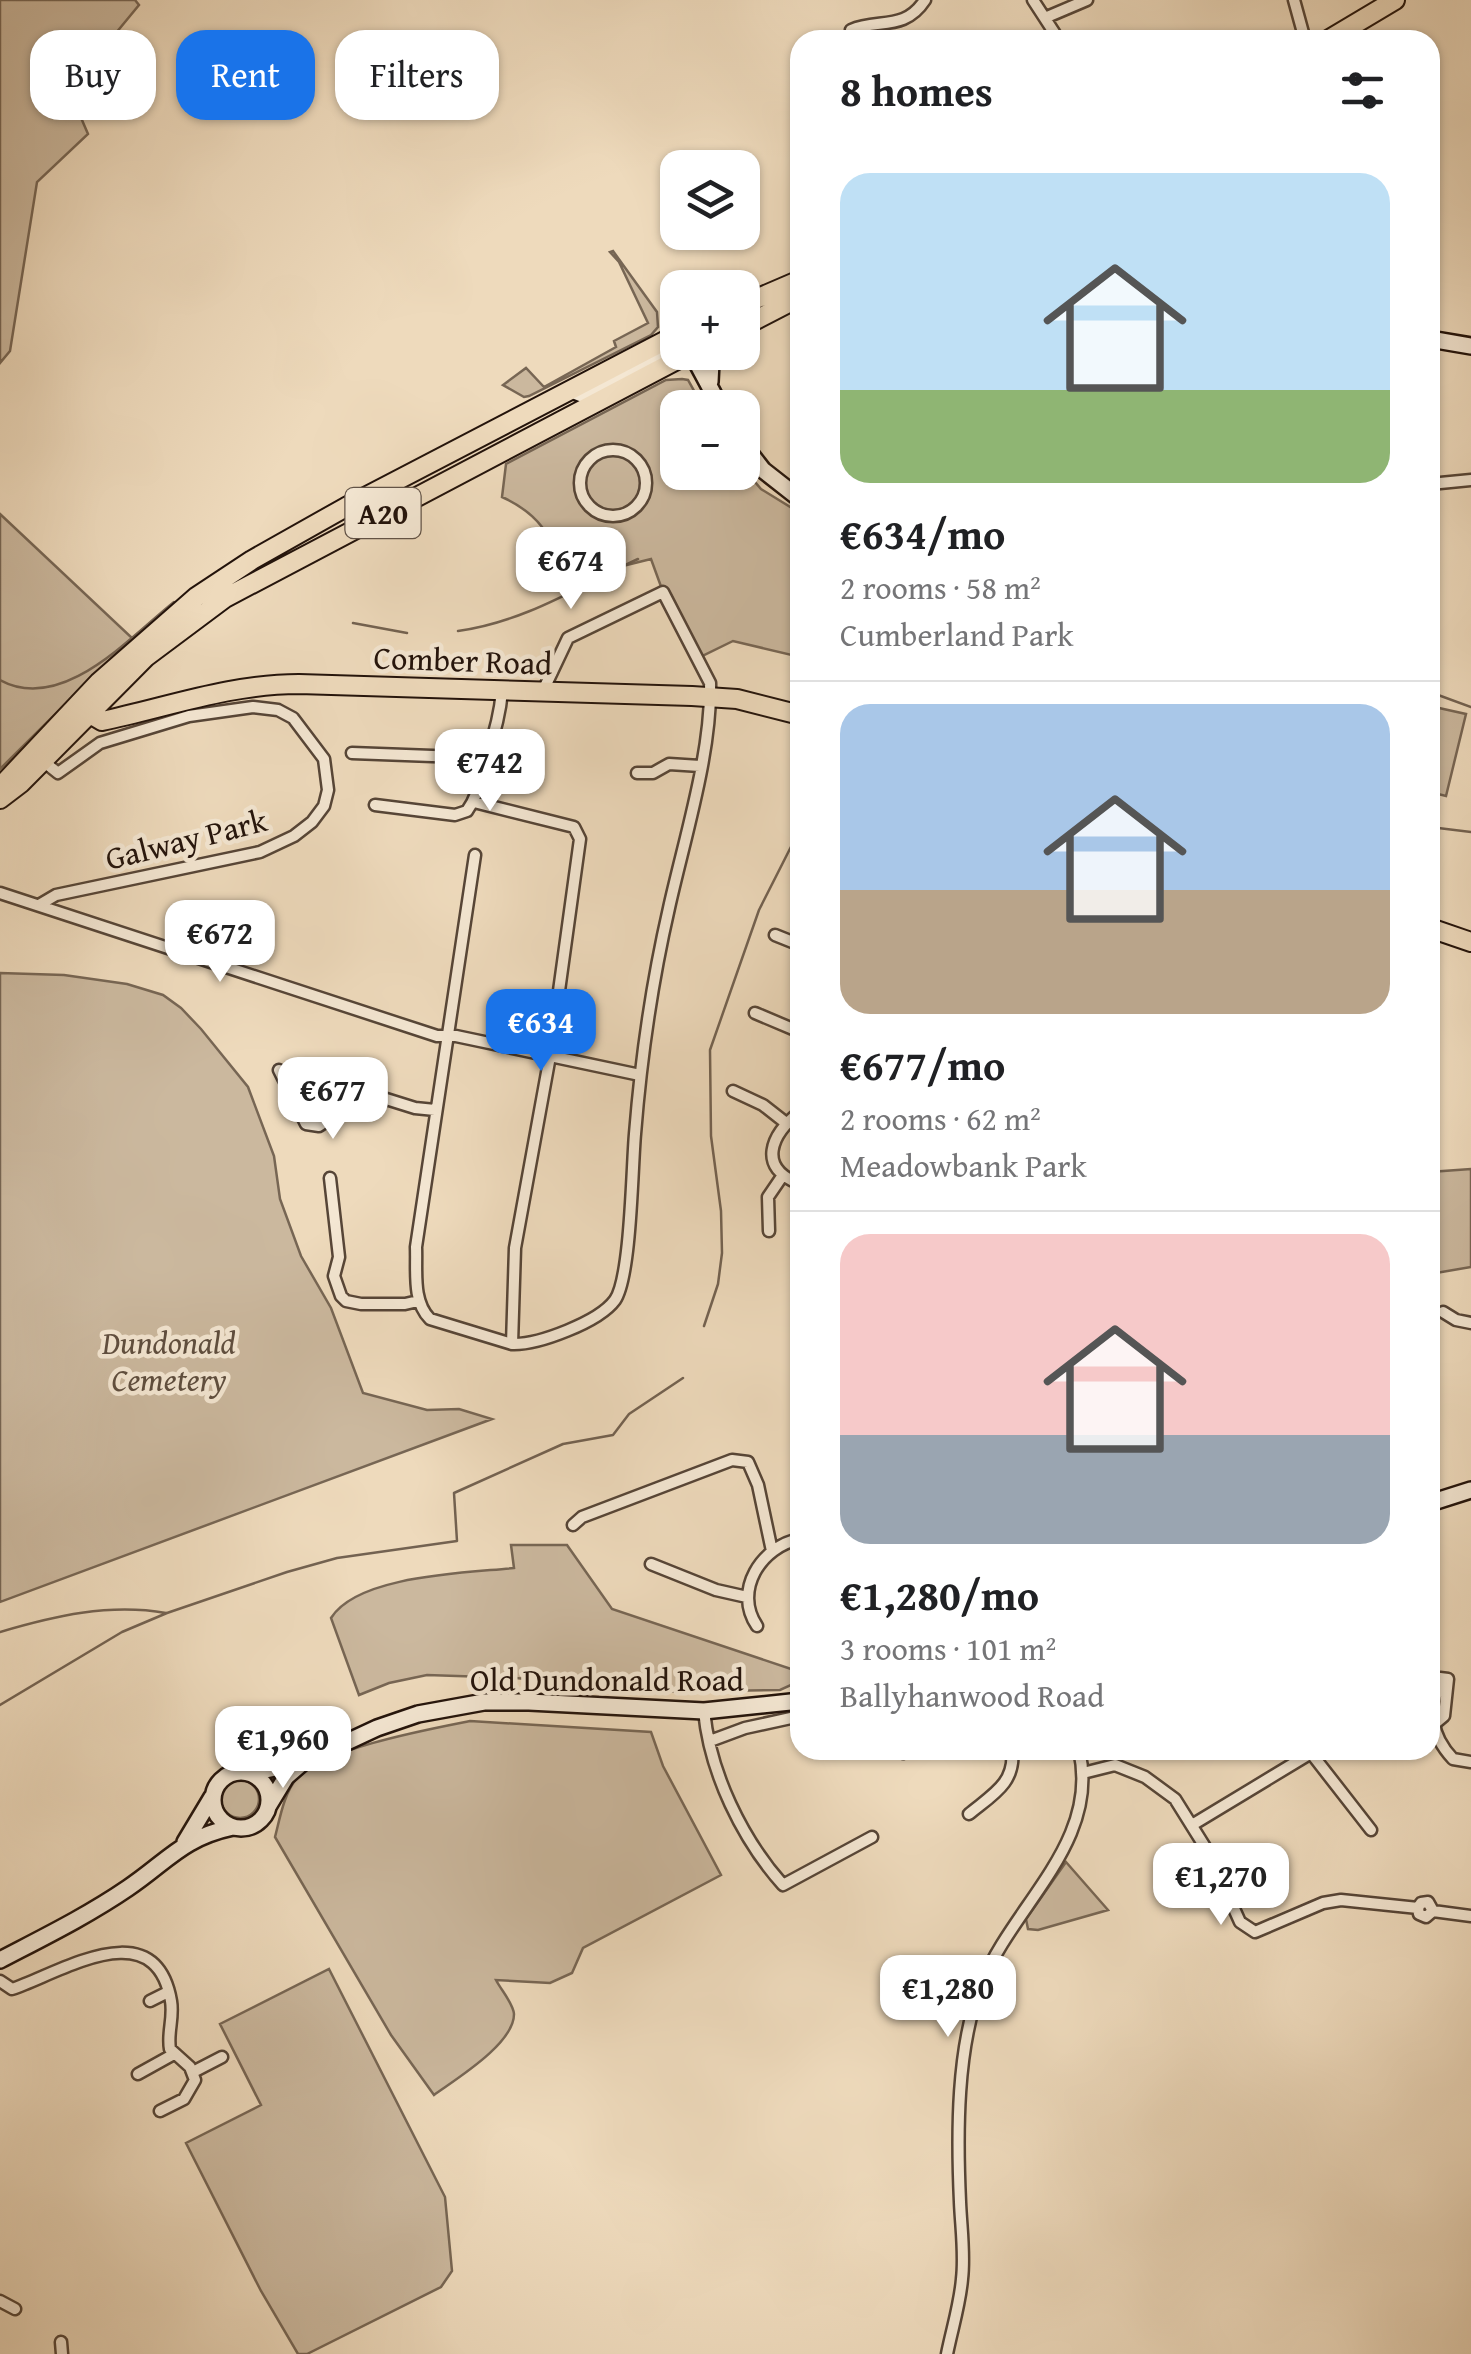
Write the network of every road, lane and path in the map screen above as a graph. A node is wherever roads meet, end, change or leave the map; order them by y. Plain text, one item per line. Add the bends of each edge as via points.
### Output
1 (925, 0) edge
2 (1034, 0) edge
3 (1087, 0) edge
4 (1294, 0) edge
5 (1395, 0) edge
6 (1046, 17) junction
7 (852, 30) dead end
8 (1053, 30) edge
9 (1302, 30) edge
10 (1345, 30) edge
11 (790, 284) edge
12 (760, 297) edge
13 (785, 305) edge
14 (760, 309) edge
15 (760, 318) edge
16 (760, 326) edge
17 (1440, 341) edge
18 (660, 344) edge
19 (1471, 346) edge
20 (660, 358) edge
21 (660, 369) edge
22 (701, 370) edge
23 (711, 370) edge
24 (710, 385) junction
25 (572, 390) junction
26 (712, 390) edge
27 (760, 466) edge
28 (1471, 480) edge
29 (1440, 483) edge
30 (790, 491) edge
31 (628, 513) joint
32 (114, 687) junction
33 (502, 691) junction
34 (542, 694) junction
35 (710, 697) junction
36 (82, 709) junction
37 (790, 712) edge
38 (127, 713) junction
39 (68, 735) junction
40 (352, 753) dead end
41 (486, 758) junction
42 (43, 762) junction
43 (700, 766) junction
44 (636, 773) dead end
45 (0, 787) edge
46 (0, 799) edge
47 (474, 802) junction
48 (375, 805) dead end
49 (474, 855) dead end
50 (0, 893) edge
51 (39, 905) junction
52 (1440, 931) edge
53 (775, 935) dead end
54 (790, 941) edge
55 (1471, 942) edge
56 (755, 1013) dead end
57 (790, 1028) edge
58 (446, 1036) junction
59 (550, 1056) junction
60 (279, 1070) dead end
61 (640, 1074) junction
62 (732, 1091) dead end
63 (435, 1110) junction
64 (790, 1120) edge
65 (786, 1123) junction
66 (783, 1175) junction
67 (330, 1178) dead end
68 (790, 1179) edge
69 (769, 1231) dead end
70 (419, 1306) junction
71 (1442, 1312) dead end
72 (1471, 1323) edge
73 (512, 1344) junction
74 (1471, 1490) edge
75 (1440, 1500) edge
76 (573, 1525) dead end
77 (790, 1543) edge
78 (772, 1551) junction
79 (651, 1564) dead end
80 (748, 1596) junction
81 (757, 1626) dead end
82 (790, 1701) edge
83 (704, 1711) junction
84 (790, 1718) edge
85 (710, 1742) junction
86 (1440, 1742) edge
87 (1012, 1760) edge
88 (1081, 1760) edge
89 (1114, 1760) edge
90 (1301, 1760) edge
91 (1320, 1760) edge
92 (304, 1762) junction
93 (1471, 1762) edge
94 (1115, 1766) junction
95 (251, 1773) junction
96 (1083, 1773) junction
97 (212, 1796) junction
98 (269, 1805) junction
99 (969, 1814) dead end
100 (1192, 1826) junction
101 (233, 1827) junction
102 (1371, 1830) dead end
103 (872, 1837) dead end
104 (183, 1845) junction
105 (782, 1885) junction
106 (772, 1894) dead end
107 (1471, 1916) edge
108 (0, 1960) edge
109 (0, 1981) edge
110 (168, 1992) junction
111 (150, 2001) dead end
112 (174, 2054) junction
113 (222, 2057) dead end
114 (193, 2072) junction
115 (138, 2074) dead end
116 (160, 2112) dead end
117 (0, 2301) edge
118 (15, 2309) dead end
119 (948, 2354) edge

1 - 7 street via 886,26
2 - 6 street
3 - 6 street
4 - 9 street
5 - 10 highway
6 - 8 street
11 - 12 highway
13 - 14 street
13 - 15 highway
13 - 16 street
17 - 19 street
18 - 25 highway, A20
20 - 25 street via 582,394
21 - 32 highway, A20 via 249,583 166,640
22 - 24 street
23 - 24 street
24 - 26 street
25 - 36 highway, A20 via 252,560 196,597
27 - 30 street
28 - 29 street
31 - 31 street via 643,497 647,467 622,452 600,453 581,477 583,503 607,516
32 - 36 highway, A20
32 - 38 highway via 114,703
33 - 34 highway, Comber Road
33 - 38 highway, Comber Road via 266,684
33 - 41 street via 499,728
34 - 35 highway, Comber Road
34 - 35 street via 568,638 664,592 710,683
35 - 37 highway, Comber Road
35 - 43 street
36 - 38 highway, Comber Road via 102,722
36 - 39 highway, A20
36 - 45 highway, A20
38 - 39 highway, Comber Road via 121,721
39 - 42 highway, A20
40 - 41 street
41 - 47 street
42 - 46 highway, A20
42 - 51 street, Galway Park via 58,773 100,743 189,716 253,707 293,718 324,758 328,790 312,822 278,844 56,895
43 - 44 street via 669,764 653,774
43 - 61 street
47 - 48 street via 455,814
47 - 59 street via 574,827 580,838
49 - 58 street
50 - 51 street
51 - 58 street
52 - 55 highway
53 - 54 street
56 - 57 street
58 - 59 street
58 - 63 street
59 - 61 street
59 - 73 street via 514,1248
60 - 63 street via 312,1127 368,1093
61 - 73 street via 617,1298 568,1329
62 - 65 street
63 - 70 street via 416,1246
64 - 65 street
65 - 66 street via 773,1140
66 - 68 street
66 - 69 street via 768,1198
67 - 70 street via 339,1257 334,1276 341,1296 361,1304
70 - 73 street via 430,1319
71 - 72 street
74 - 75 street
76 - 78 street via 732,1460 748,1462
77 - 78 street
78 - 80 street via 752,1576
79 - 80 street
80 - 81 street
82 - 83 street, Old Dundonald Road
83 - 85 street
83 - 92 street, Old Dundonald Road via 484,1702 418,1714
84 - 85 street
85 - 105 street via 748,1841
86 - 93 street via 1452,1759
87 - 99 street via 1007,1783
88 - 96 street
89 - 94 street
90 - 100 street
91 - 102 street
92 - 95 street, Old Dundonald Road
92 - 98 street, Old Dundonald Road
94 - 96 street
94 - 100 street via 1176,1799
95 - 97 street via 224,1776
95 - 98 street via 265,1785
96 - 119 street via 1080,1811 1068,1841 980,1986 957,2127 962,2277
97 - 101 street via 218,1816
97 - 104 street
98 - 101 street via 254,1825
100 - 107 street via 1247,1930 1341,1900 1418,1908 1422,1916
101 - 104 street
103 - 105 street
104 - 108 street via 132,1886
105 - 106 street
109 - 110 street via 12,1989 75,1962 122,1952 155,1968
110 - 111 street
110 - 112 street
112 - 114 street
112 - 115 street
113 - 114 street
114 - 116 street via 193,2088 184,2099
117 - 118 street

